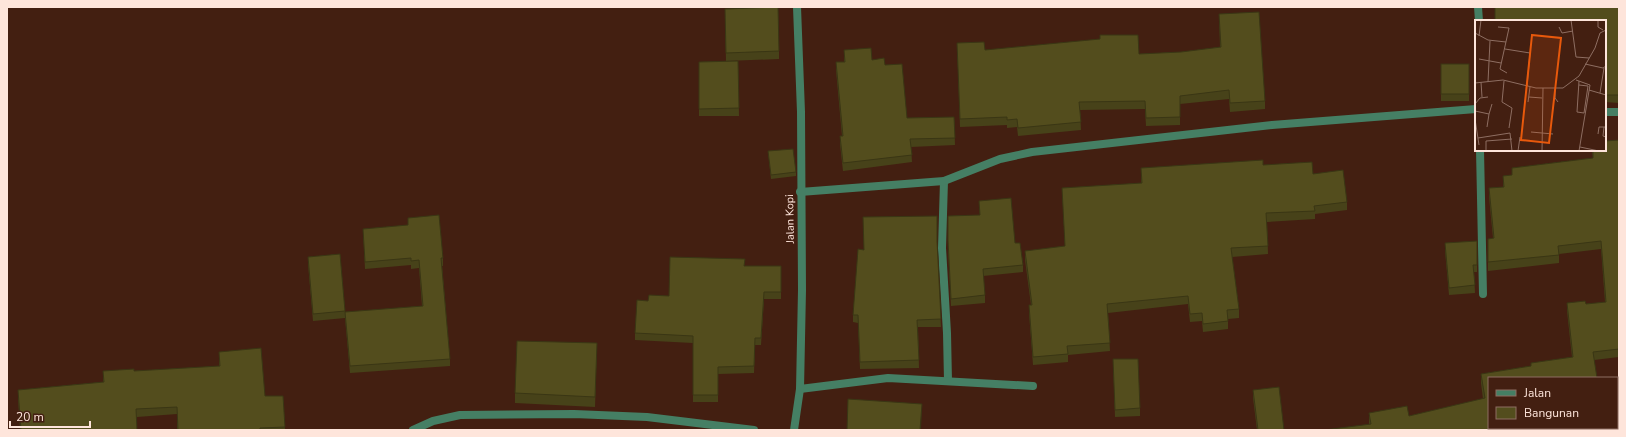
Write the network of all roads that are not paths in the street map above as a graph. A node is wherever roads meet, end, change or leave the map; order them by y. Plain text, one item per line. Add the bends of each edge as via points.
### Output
1 (797, 7) edge
2 (1478, 7) edge
3 (1479, 20) edge
4 (1475, 109) edge
5 (1606, 112) edge
6 (1619, 112) edge
7 (1480, 151) edge
8 (944, 181) junction
9 (800, 192) junction
10 (1483, 294) dead end
11 (948, 381) junction
12 (1033, 386) dead end
13 (800, 389) junction
14 (413, 430) edge
15 (754, 430) edge
16 (794, 430) edge

1 - 9 street, Jalan Kopi via 801,112
2 - 3 street
4 - 8 street via 1272,125 1032,152 1000,159
5 - 6 street
7 - 10 street
8 - 9 street
8 - 11 street via 942,248
9 - 13 street, Jalan Kopi
11 - 12 street
11 - 13 street via 888,378
13 - 16 street, Jalan Kopi
14 - 15 street via 433,421 460,416 574,414 631,415

